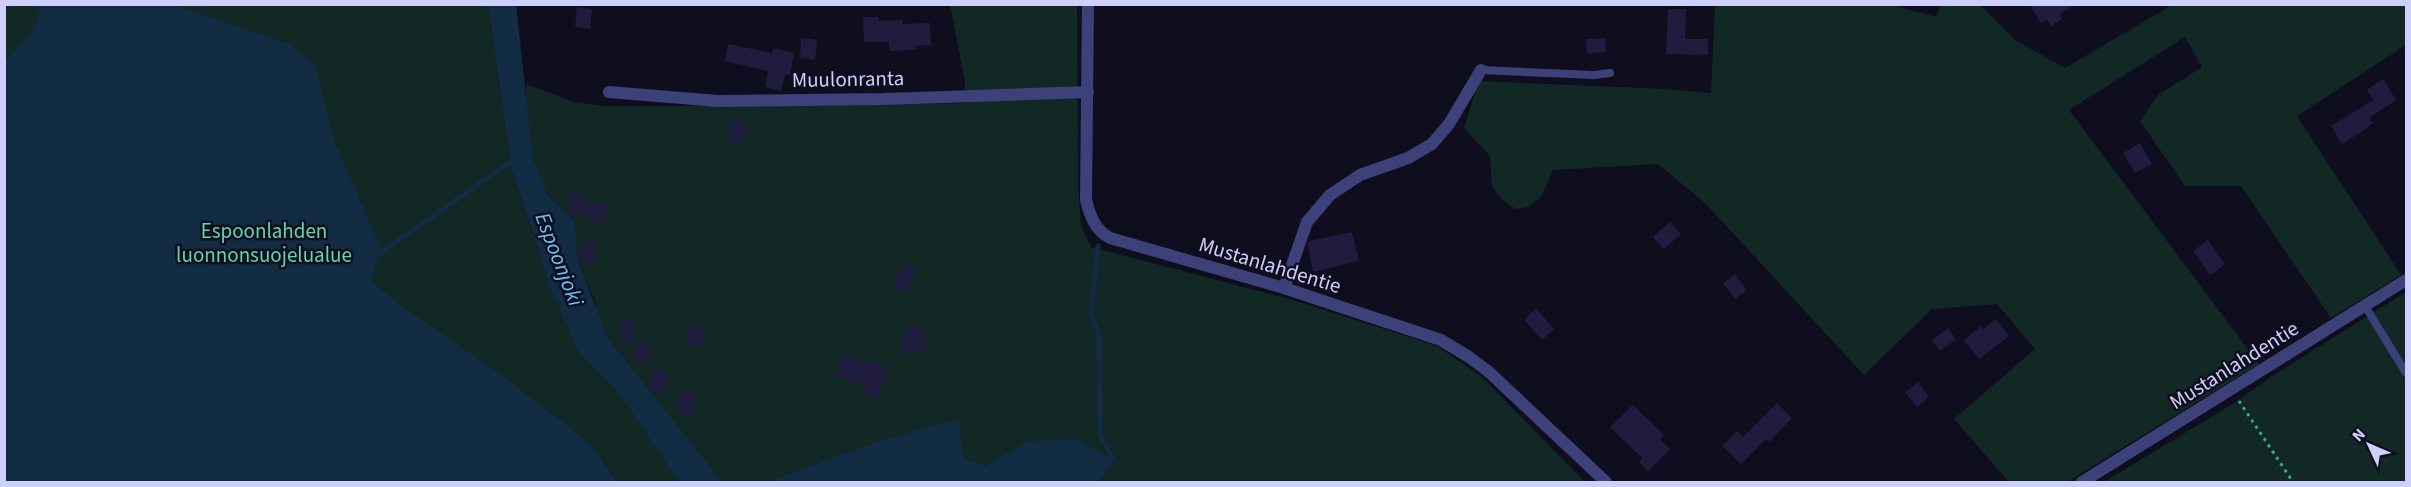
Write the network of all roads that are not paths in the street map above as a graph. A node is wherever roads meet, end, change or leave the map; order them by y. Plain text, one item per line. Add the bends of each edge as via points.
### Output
1 (1089, 4) edge
2 (1480, 70) joint
3 (1611, 73) dead end
4 (609, 92) dead end
5 (1088, 92) junction
6 (2406, 280) edge
7 (1284, 288) junction
8 (2365, 306) junction
9 (2406, 373) edge
10 (1606, 483) edge
11 (2082, 483) edge

1 - 5 street, Mustanlahdentie
2 - 3 lane
2 - 7 street via 1449,124 1432,144 1408,158 1360,175 1330,195 1307,222
4 - 5 street, Muulonranta via 718,101
5 - 7 street, Mustanlahdentie via 1086,200 1090,217 1103,234
6 - 8 street, Mustanlahdentie
7 - 10 street, Mustanlahdentie via 1441,340 1489,372
8 - 9 lane
8 - 11 street, Mustanlahdentie

